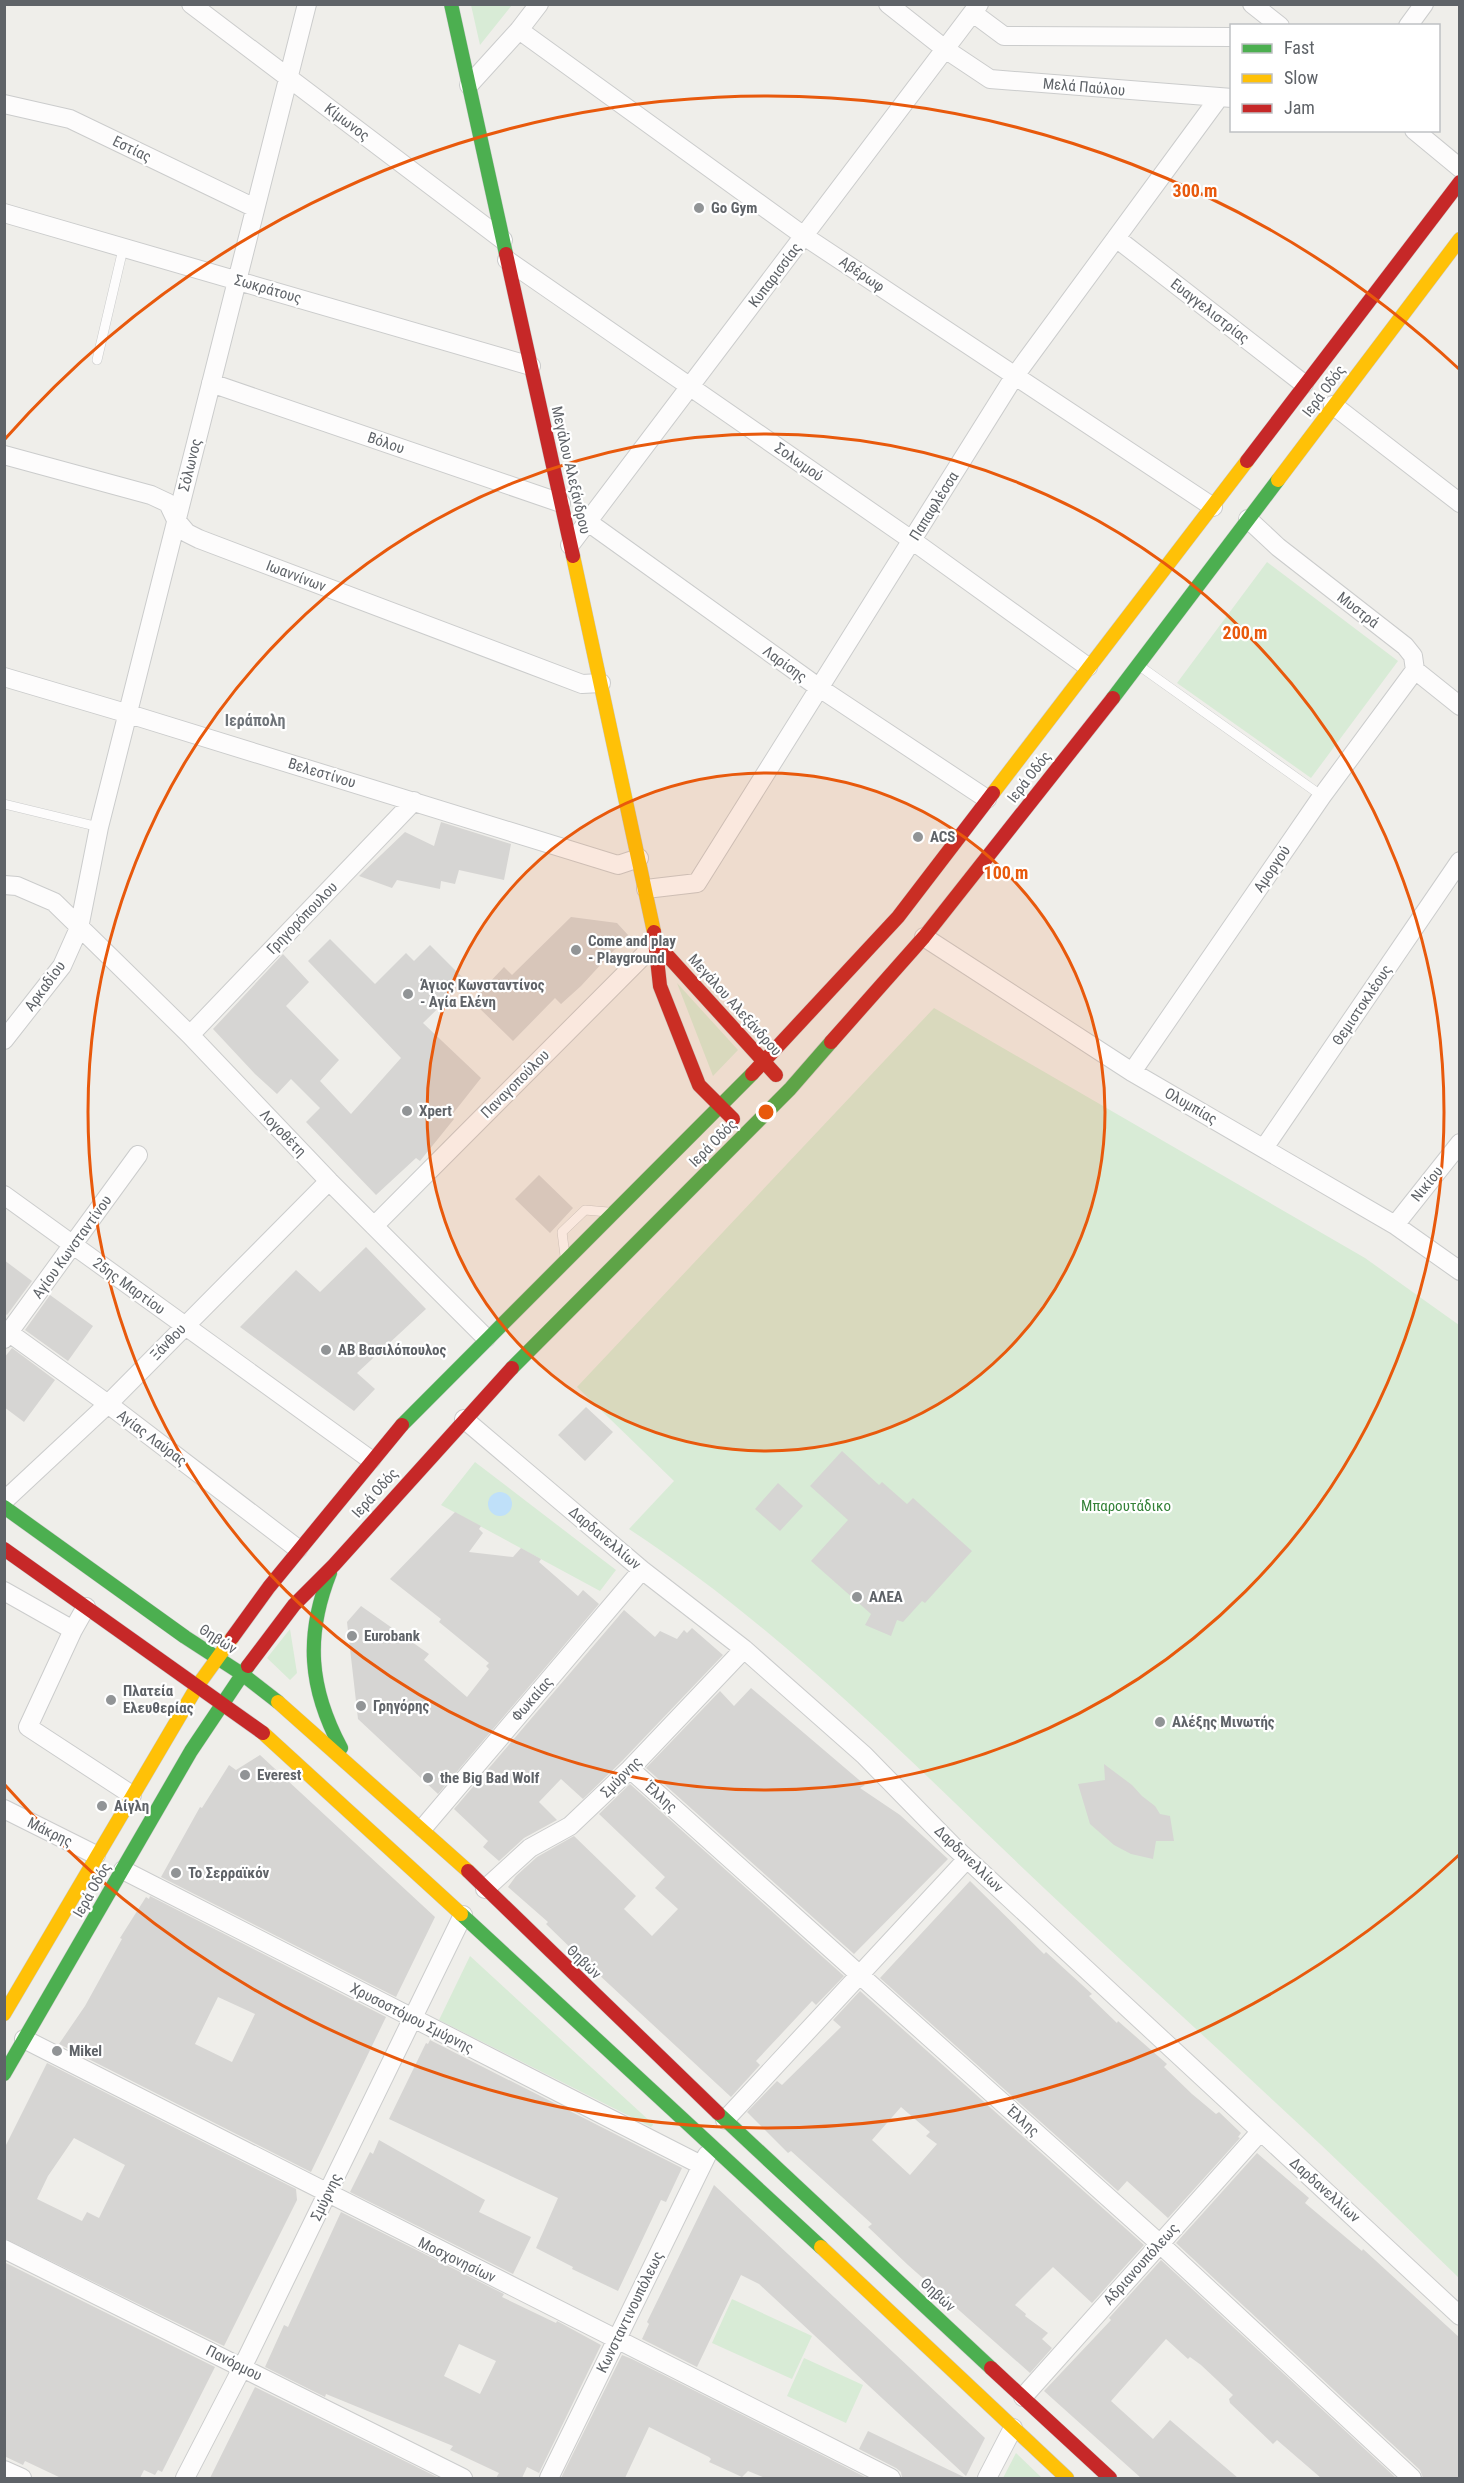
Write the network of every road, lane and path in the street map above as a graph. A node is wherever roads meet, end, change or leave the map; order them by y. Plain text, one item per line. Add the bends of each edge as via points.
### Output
1 (191, 4) edge
2 (307, 4) edge
3 (451, 4) edge
4 (539, 4) edge
5 (888, 4) edge
6 (1252, 4) edge
7 (1424, 4) edge
8 (976, 9) edge
9 (1277, 24) edge
10 (1409, 24) edge
11 (519, 30) junction
12 (1230, 38) edge
13 (945, 49) junction
14 (288, 76) junction
15 (469, 85) junction
16 (1225, 98) edge
17 (4, 104) edge
18 (1416, 132) edge
19 (1460, 168) edge
20 (1460, 182) edge
21 (255, 208) junction
22 (4, 213) edge
23 (804, 236) junction
24 (1116, 238) junction
25 (1460, 239) edge
26 (503, 240) junction
27 (123, 249) junction
28 (507, 260) junction
29 (237, 280) junction
30 (97, 360) dead end
31 (531, 366) junction
32 (1014, 377) junction
33 (211, 383) junction
34 (1304, 384) junction
35 (690, 387) junction
36 (1333, 405) junction
37 (4, 455) edge
38 (561, 502) junction
39 (1460, 504) edge
40 (1213, 507) junction
41 (1248, 519) junction
42 (176, 520) junction
43 (588, 522) junction
44 (913, 541) junction
45 (570, 545) junction
46 (1138, 665) junction
47 (1088, 667) junction
48 (1415, 670) junction
49 (4, 677) edge
50 (601, 683) junction
51 (818, 687) junction
52 (1460, 706) edge
53 (129, 714) junction
54 (1322, 796) junction
55 (987, 799) junction
56 (414, 801) junction
57 (4, 804) edge
58 (99, 827) junction
59 (639, 858) junction
60 (1460, 861) edge
61 (4, 885) edge
62 (646, 889) junction
63 (79, 928) junction
64 (924, 937) junction
65 (656, 943) junction
66 (190, 1035) junction
67 (4, 1040) edge
68 (764, 1062) junction
69 (1132, 1072) junction
70 (790, 1089) junction
71 (720, 1107) junction
72 (747, 1132) junction
73 (1460, 1143) edge
74 (1264, 1148) junction
75 (138, 1155) dead end
76 (329, 1181) junction
77 (4, 1195) edge
78 (613, 1213) junction
79 (1395, 1225) junction
80 (374, 1226) junction
81 (74, 1245) junction
82 (565, 1260) junction
83 (1460, 1271) edge
84 (184, 1325) junction
85 (6, 1333) edge
86 (486, 1338) junction
87 (108, 1404) junction
88 (464, 1419) junction
89 (371, 1460) junction
90 (4, 1502) edge
91 (4, 1507) edge
92 (4, 1549) edge
93 (298, 1549) junction
94 (334, 1565) junction
95 (642, 1570) junction
96 (4, 1591) edge
97 (86, 1607) junction
98 (73, 1630) junction
99 (744, 1648) junction
100 (218, 1657) junction
101 (242, 1674) junction
102 (198, 1686) junction
103 (223, 1704) junction
104 (630, 1769) junction
105 (374, 1785) junction
106 (132, 1796) junction
107 (4, 1809) edge
108 (423, 1828) junction
109 (96, 1855) junction
110 (967, 1859) junction
111 (123, 1870) junction
112 (485, 1889) junction
113 (463, 1915) junction
114 (859, 1976) junction
115 (4, 2014) edge
116 (411, 2018) junction
117 (24, 2039) junction
118 (4, 2074) edge
119 (725, 2120) junction
120 (1260, 2132) junction
121 (713, 2146) junction
122 (701, 2165) junction
123 (327, 2195) junction
124 (1159, 2243) junction
125 (4, 2249) edge
126 (1460, 2316) edge
127 (616, 2339) junction
128 (242, 2367) junction
129 (1023, 2397) junction
130 (1013, 2428) junction
131 (4, 2470) edge
132 (22, 2478) edge
133 (185, 2478) edge
134 (463, 2478) edge
135 (549, 2478) edge
136 (891, 2478) edge
137 (987, 2478) edge
138 (1067, 2478) edge
139 (1110, 2478) edge
140 (1412, 2478) edge

1 - 14 street, Κίμωνος
2 - 14 street, Σόλωνος
3 - 15 main road, Μεγάλου Αλεξάνδρου
4 - 11 street
5 - 13 street, Μελά Παύλου
6 - 9 street
7 - 10 street
8 - 12 street via 1004,36
8 - 13 street, Κυπαρισσίας
11 - 15 street
11 - 23 street, Αβέρωφ
13 - 16 street, Μελά Παύλου via 990,79
13 - 23 street, Κυπαρισσίας
14 - 21 street, Σόλωνος
14 - 26 street, Κίμωνος
15 - 26 main road, Μεγάλου Αλεξάνδρου
16 - 24 street, Παπαφλέσσα
17 - 21 street, Εστίας via 70,119
18 - 19 street
20 - 34 main road, Ιερά Οδός
21 - 29 street, Σόλωνος
22 - 27 street, Σωκράτους
23 - 32 street, Αβέρωφ
23 - 35 street, Κυπαρισσίας
24 - 32 street, Παπαφλέσσα
24 - 34 street, Ευαγγελιστρίας
25 - 36 main road, Ιερά Οδός
26 - 28 main road, Μεγάλου Αλεξάνδρου
27 - 29 street, Σωκράτους
27 - 30 lane
28 - 31 main road, Μεγάλου Αλεξάνδρου
28 - 35 street, Σολωμού
29 - 31 street, Σωκράτους
29 - 33 street, Σόλωνος
31 - 38 main road, Μεγάλου Αλεξάνδρου
32 - 40 street, Αβέρωφ
32 - 44 street, Παπαφλέσσα
33 - 38 street, Βόλου
33 - 42 street, Σόλωνος
34 - 40 main road, Ιερά Οδός
35 - 43 street, Κυπαρισσίας
35 - 44 street, Σολωμού
36 - 39 street
36 - 41 main road, Ιερά Οδός
37 - 42 street, Ιωαννίνων via 151,495 168,503
38 - 45 main road, Μεγάλου Αλεξάνδρου
40 - 47 main road, Ιερά Οδός
41 - 46 main road, Ιερά Οδός
41 - 48 street, Μυστρά via 1405,646 1413,656
42 - 50 street, Ιωαννίνων via 187,533 199,539 582,684
42 - 53 street, Σόλωνος
43 - 45 street, Κυπαρισσίας
43 - 51 street, Λαρίσης
44 - 47 street, Σολωμού
44 - 51 street, Παπαφλέσσα
45 - 50 main road, Μεγάλου Αλεξάνδρου
46 - 54 lane
46 - 64 main road, Ιερά Οδός
47 - 55 main road, Ιερά Οδός
48 - 52 street, Μυστρά
48 - 54 street, Αμοργού
49 - 53 street, Βελεστίνου
50 - 59 main road, Μεγάλου Αλεξάνδρου
51 - 55 street, Λαρίσης
51 - 62 street, Παπαφλέσσα via 697,883
53 - 56 street, Βελεστίνου
53 - 58 street, Σόλωνος
54 - 69 street, Αμοργού
55 - 68 main road, Ιερά Οδός via 898,917
56 - 59 street, Βελεστίνου via 618,865
56 - 66 street, Γρηγορόπουλου
57 - 58 lane
58 - 63 street, Σόλωνος
59 - 62 main road, Μεγάλου Αλεξάνδρου
60 - 74 street, Θεμιστοκλέους
61 - 63 street, Λογοθέτη via 17,886 54,902
62 - 65 main road, Μεγάλου Αλεξάνδρου
63 - 66 street, Λογοθέτη
63 - 67 street, Αρκαδίου via 62,966
64 - 69 street, Ολυμπίας
64 - 70 main road, Ιερά Οδός
65 - 68 main road, Μεγάλου Αλεξάνδρου
65 - 71 main road, Μεγάλου Αλεξάνδρου via 660,986 669,1012 699,1085
65 - 80 street, Παναγοπούλου
66 - 76 street, Λογοθέτη
68 - 70 main road, Μεγάλου Αλεξάνδρου
68 - 71 main road, Ιερά Οδός
69 - 74 street, Ολυμπίας
70 - 72 main road, Ιερά Οδός
71 - 72 main road, Μεγάλου Αλεξάνδρου
71 - 78 main road, Ιερά Οδός
72 - 88 main road, Ιερά Οδός
73 - 79 street, Νικίου
74 - 79 street, Ολυμπίας
75 - 81 street, Αγίου Κωνσταντίνου
76 - 80 street, Λογοθέτη
76 - 84 street, Ξάνθου
77 - 81 street, 25ης Μαρτίου
78 - 82 main road, Ιερά Οδός
78 - 82 lane via 585,1210 562,1232
79 - 83 street, Ολυμπίας
80 - 86 street, Λογοθέτη
81 - 84 street, 25ης Μαρτίου
81 - 85 street, Αγίου Κωνσταντίνου
82 - 86 main road, Ιερά Οδός
84 - 87 street, Ξάνθου
84 - 89 street, 25ης Μαρτίου
85 - 87 street, Αγίας Λαύρας
86 - 89 main road, Ιερά Οδός
87 - 90 street, Ξάνθου
87 - 93 street, Αγίας Λαύρας
88 - 94 main road, Ιερά Οδός
88 - 95 street, Δαρδανελλίων
89 - 93 main road, Ιερά Οδός
91 - 100 main road, Θηβών
92 - 97 main road
93 - 100 main road, Ιερά Οδός
94 - 101 main road, Ιερά Οδός via 294,1605
94 - 105 main road via 319,1602 313,1675 330,1730 346,1755
95 - 99 street, Δαρδανελλίων
95 - 108 street, Φωκαίας
96 - 98 street
97 - 98 street
97 - 102 main road
98 - 106 street via 28,1727
99 - 104 street, Σμύρνης
99 - 110 street, Δαρδανελλίων via 864,1755
100 - 101 main road, Θηβών
100 - 102 main road, Ιερά Οδός
101 - 103 main road, Ιερά Οδός
101 - 105 main road, Θηβών
102 - 103 main road
102 - 106 main road, Ιερά Οδός
103 - 111 main road, Ιερά Οδός via 191,1751
103 - 113 main road via 275,1744
104 - 112 street, Σμύρνης via 570,1826 530,1848
104 - 114 street, Έλλης
105 - 108 main road, Θηβών
106 - 109 main road, Ιερά Οδός
107 - 109 street, Μάκρης
108 - 112 main road, Θηβών
109 - 115 main road, Ιερά Οδός
110 - 114 street
110 - 120 street, Δαρδανελλίων
111 - 116 street, Χρυσοστόμου Σμύρνης
111 - 117 main road, Ιερά Οδός
112 - 119 main road, Θηβών
113 - 116 street, Σμύρνης
113 - 121 main road
114 - 119 street
114 - 124 street, Έλλης
116 - 122 street, Χρυσοστόμου Σμύρνης
116 - 123 street, Σμύρνης
117 - 118 main road, Ιερά Οδός
117 - 123 street, Μοσχονησίων
119 - 129 main road, Θηβών
120 - 124 street, Αδριανουπόλεως
120 - 126 street, Δαρδανελλίων
121 - 122 street, Κωνσταντινουπόλεως
121 - 130 main road
122 - 127 street, Κωνσταντινουπόλεως
123 - 127 street, Μοσχονησίων
123 - 128 street, Σμύρνης
124 - 129 street, Αδριανουπόλεως
124 - 140 street, Έλλης
125 - 128 street, Πανόρμου
127 - 135 street, Κωνσταντινουπόλεως
127 - 136 street, Μοσχονησίων
128 - 133 street, Σμύρνης
128 - 134 street, Πανόρμου
129 - 139 main road, Θηβών
130 - 137 street
130 - 138 main road
131 - 132 street

